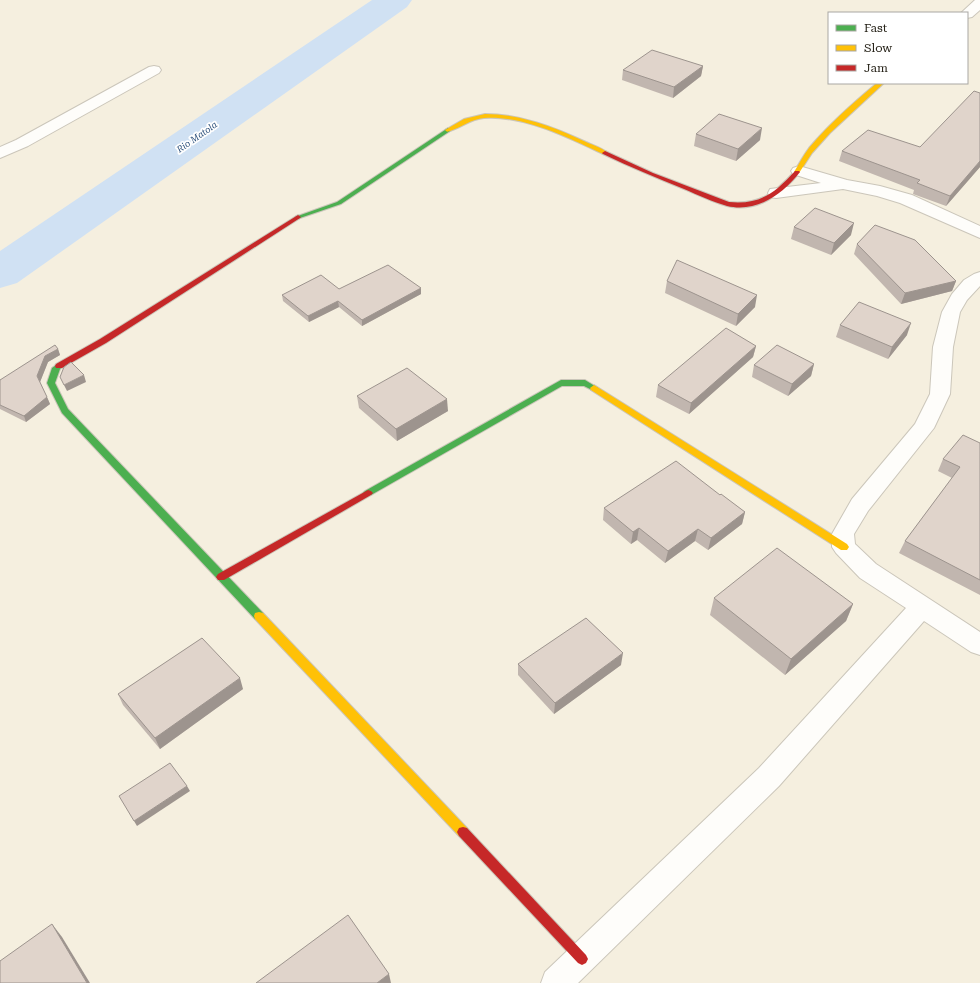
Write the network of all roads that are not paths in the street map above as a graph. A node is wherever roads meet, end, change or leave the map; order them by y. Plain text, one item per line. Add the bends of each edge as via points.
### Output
1 (980, 3) edge
2 (968, 13) edge
3 (154, 70) dead end
4 (880, 84) edge
5 (0, 153) edge
6 (799, 171) junction
7 (845, 185) junction
8 (776, 193) junction
9 (980, 233) edge
10 (980, 278) edge
11 (844, 547) junction
12 (221, 577) junction
13 (922, 607) junction
14 (980, 645) edge
15 (582, 959) junction
16 (556, 983) edge

1 - 2 street
3 - 5 street
4 - 6 street via 859,99 824,136
6 - 7 street
6 - 8 street
7 - 8 street
7 - 9 street via 880,191 906,200
8 - 12 street via 753,205 739,207 651,174 570,136 512,118 485,116 459,123 339,203 300,216 56,368 51,383 65,411
10 - 11 street via 970,284 951,312 943,347 940,394 924,428 860,505 843,534
11 - 12 street via 610,397 585,383 561,383
11 - 13 street via 868,571
12 - 15 street
13 - 14 street
13 - 15 street via 769,777
15 - 16 street

